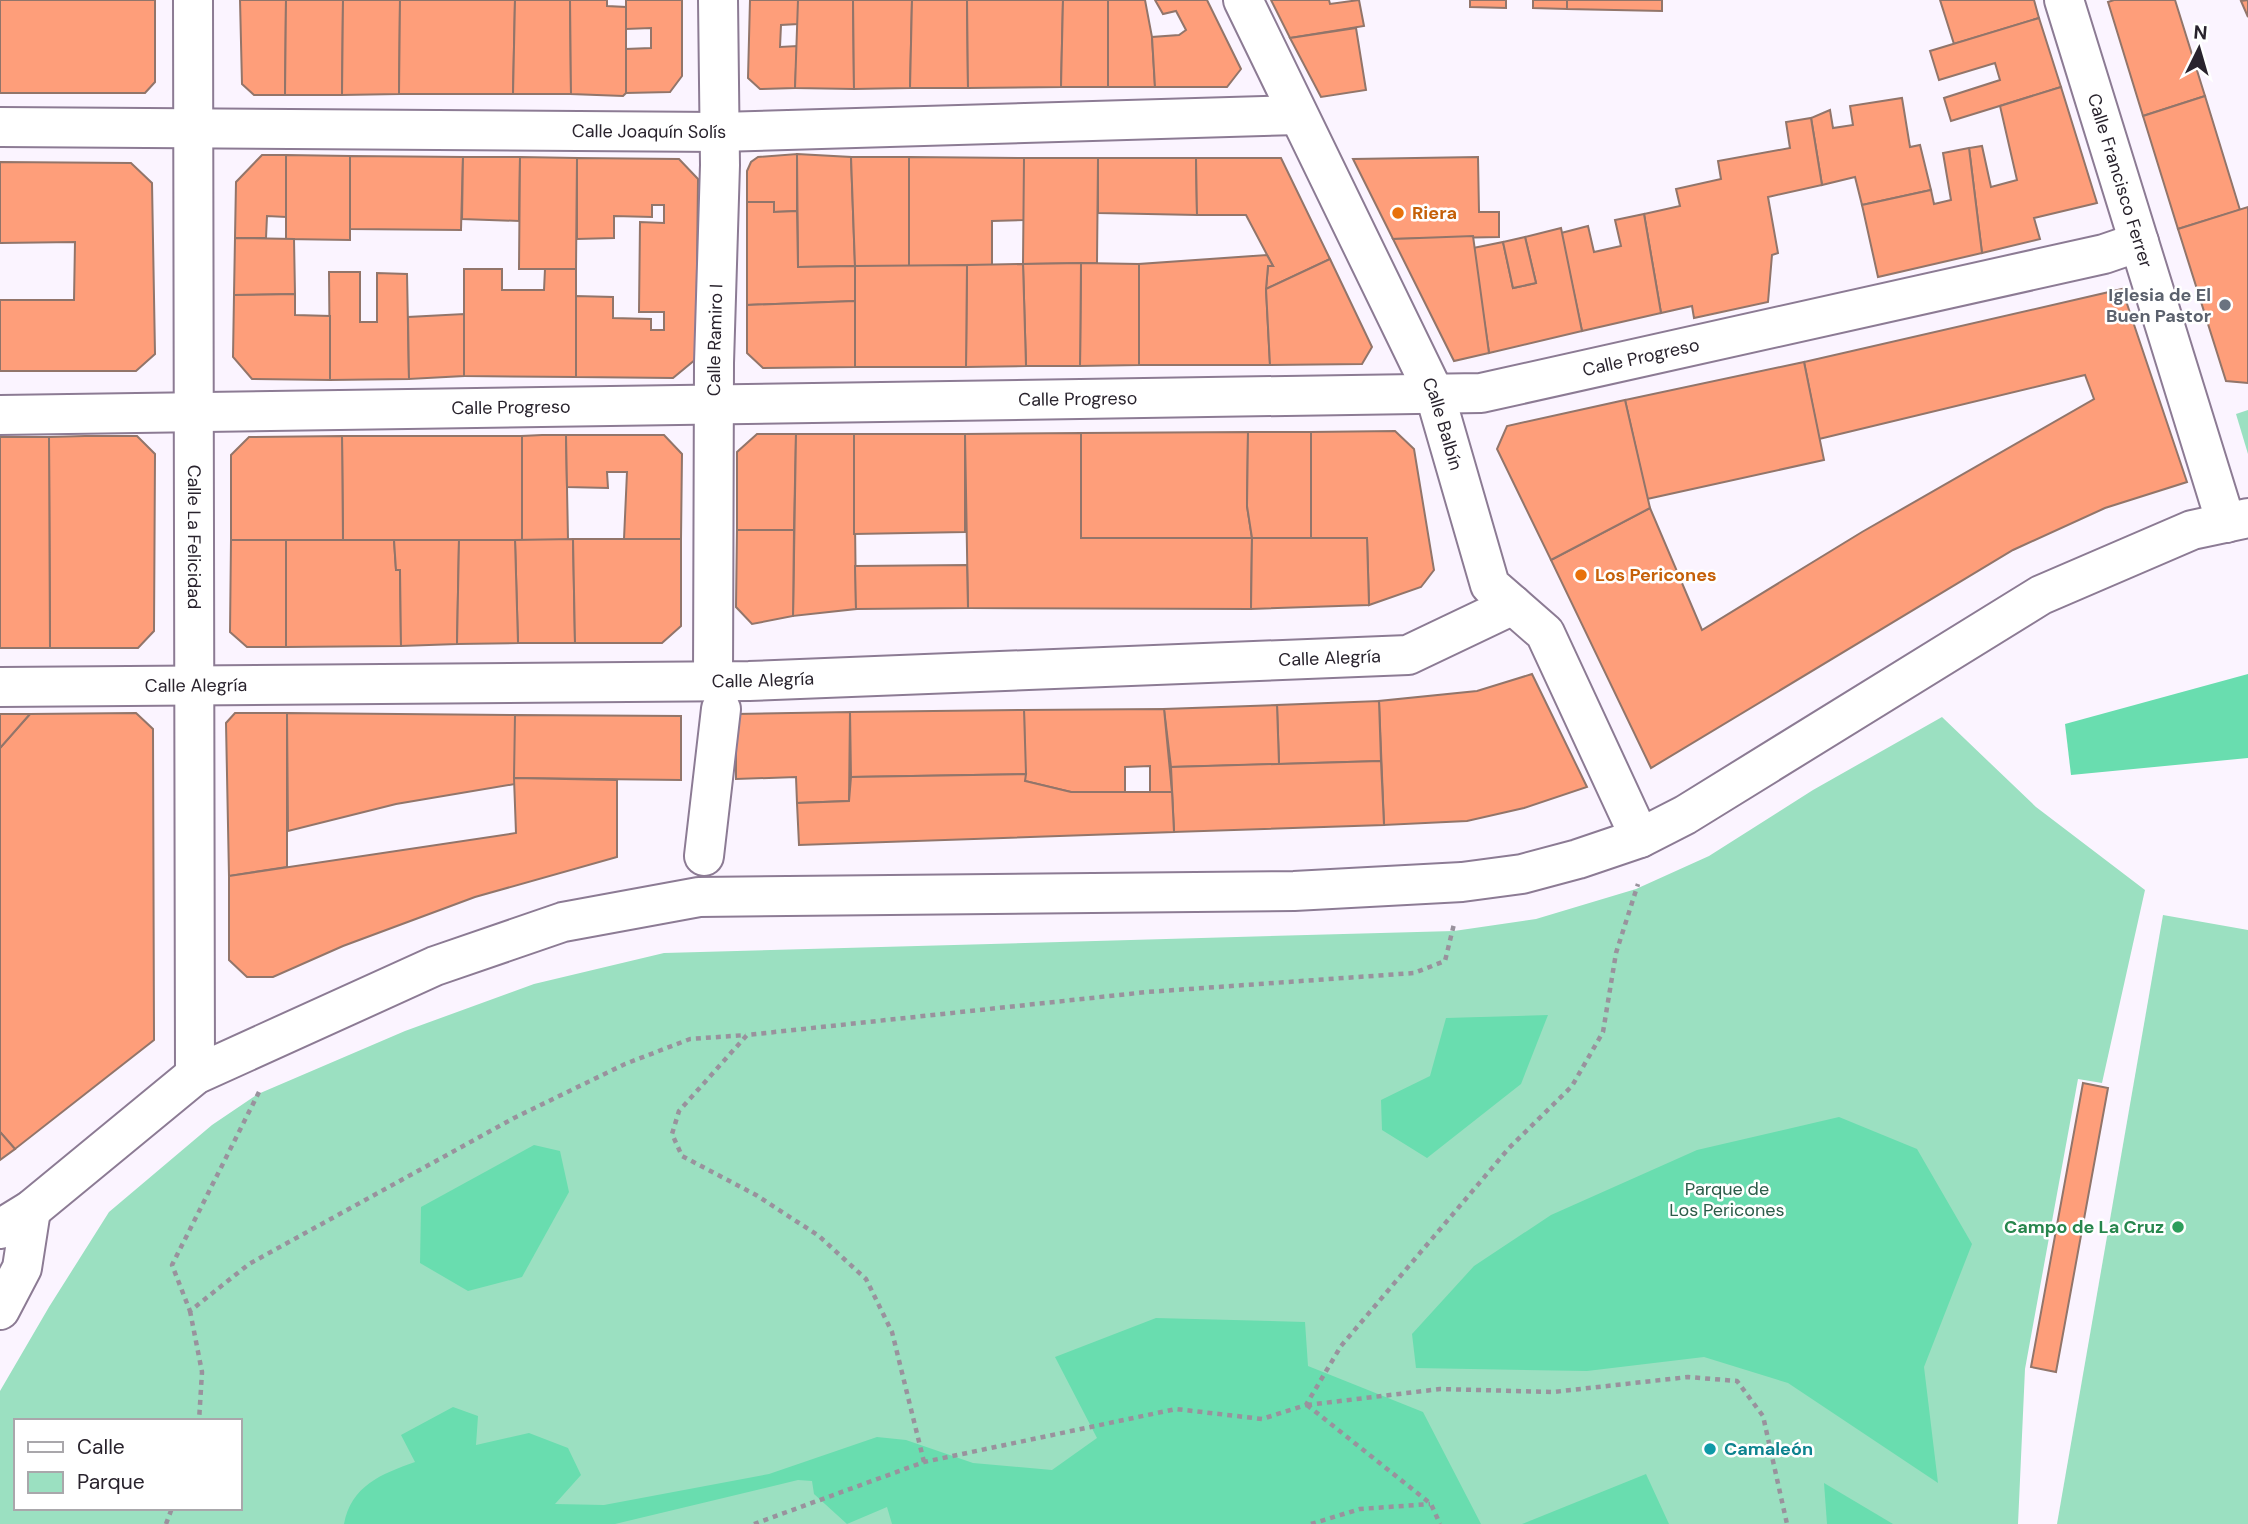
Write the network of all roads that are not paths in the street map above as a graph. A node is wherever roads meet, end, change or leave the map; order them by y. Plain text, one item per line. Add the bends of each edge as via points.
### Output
1 (193, 0) edge
2 (718, 0) edge
3 (1243, 0) edge
4 (2064, 0) edge
5 (1298, 115) junction
6 (0, 127) edge
7 (193, 128) junction
8 (719, 132) junction
9 (2139, 242) junction
10 (1435, 395) junction
11 (713, 405) junction
12 (193, 412) junction
13 (0, 415) edge
14 (2237, 520) edge
15 (1513, 605) junction
16 (193, 685) junction
17 (0, 687) edge
18 (717, 694) junction
19 (1640, 838) junction
20 (704, 856) dead end
21 (195, 1075) junction
22 (15, 1220) edge
23 (0, 1310) edge

1 - 7 street, Calle La Felicidad
2 - 8 street, Calle Ramiro I
3 - 5 street, Calle Balbín
4 - 9 street, Calle Francisco Ferrer
5 - 8 street, Calle Joaquín Solís
5 - 10 street, Calle Balbín
6 - 7 street, Calle Joaquín Solís
7 - 8 street, Calle Joaquín Solís
7 - 12 street, Calle La Felicidad
8 - 11 street, Calle Ramiro I
9 - 10 street, Calle Progreso via 2104,254 1481,393
9 - 14 street, Calle Francisco Ferrer
10 - 11 street, Calle Progreso
10 - 15 street, Calle Balbín via 1490,585
11 - 12 street, Calle Progreso
11 - 18 street, Calle Ramiro I
12 - 13 street, Calle Progreso
12 - 16 street, Calle La Felicidad
14 - 19 street via 2192,530 2041,595 1685,815
15 - 18 street, Calle Alegría via 1408,655
15 - 19 street, Calle Balbín via 1545,633
16 - 17 street, Calle Alegría
16 - 18 street, Calle Alegría
16 - 21 street, Calle La Felicidad
18 - 20 street, Calle Ramiro I
19 - 21 street via 1522,874 1462,882 1294,891 699,897 563,922 435,967
21 - 22 street
22 - 23 street via 22,1268

